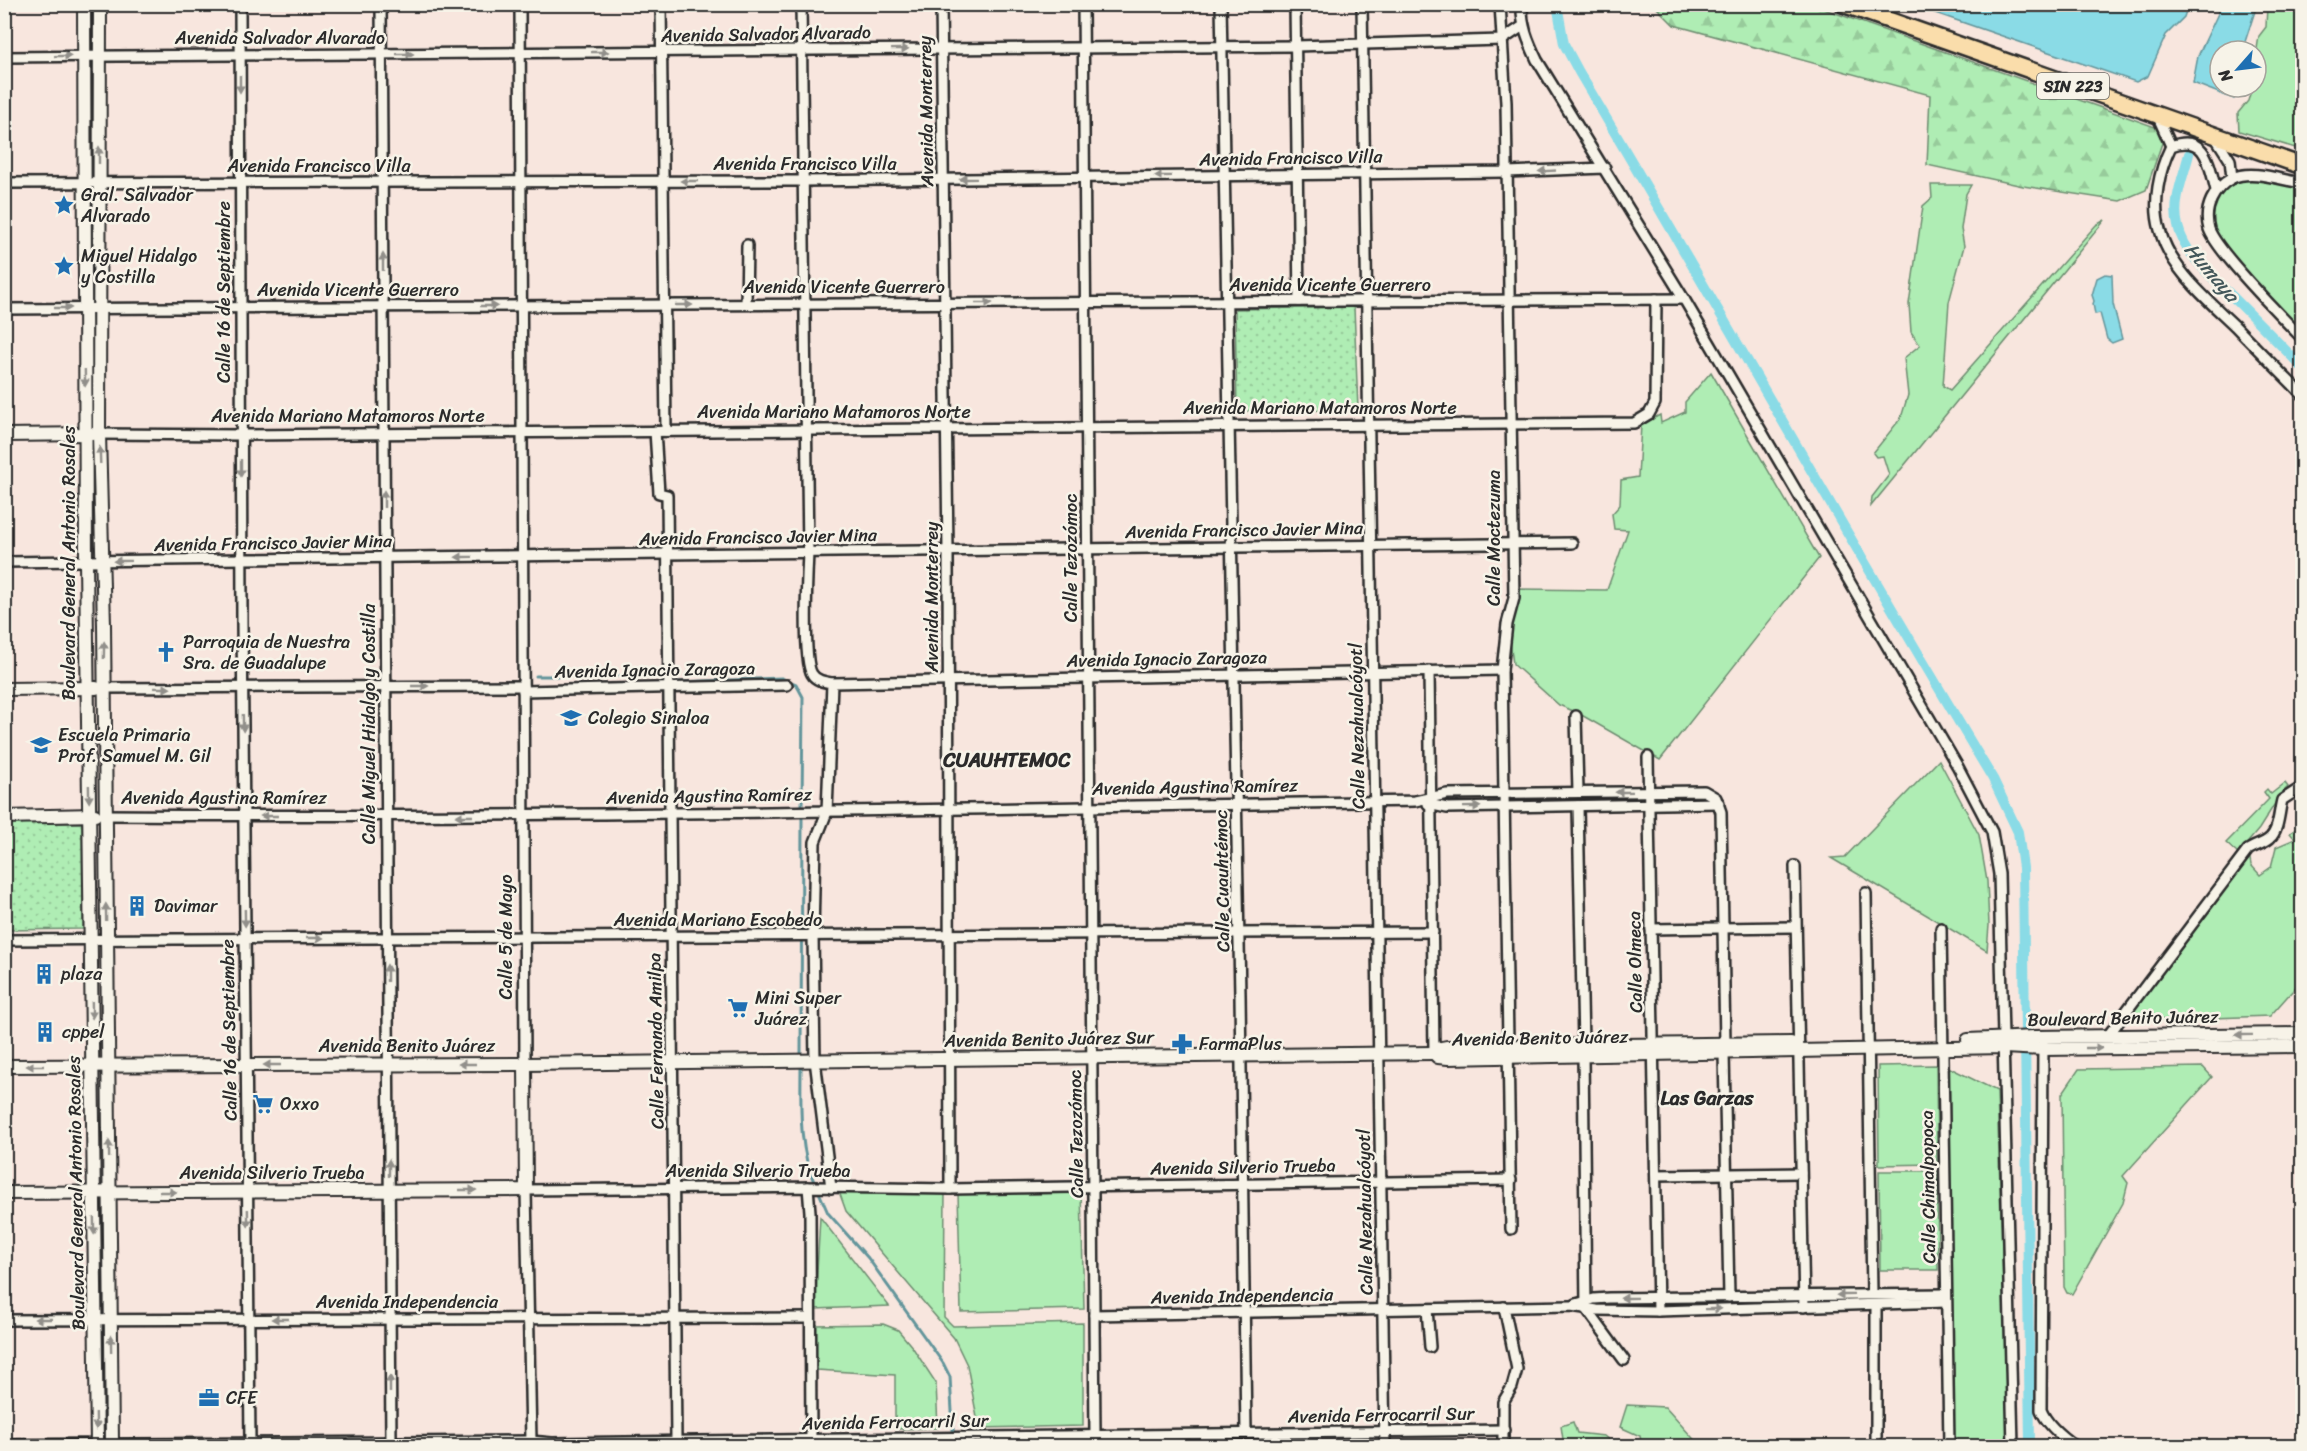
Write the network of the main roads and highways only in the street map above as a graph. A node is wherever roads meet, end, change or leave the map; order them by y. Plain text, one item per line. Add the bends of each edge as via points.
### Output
1 (1843, 4) edge
2 (2302, 166) edge

1 - 2 main road, SIN 223

